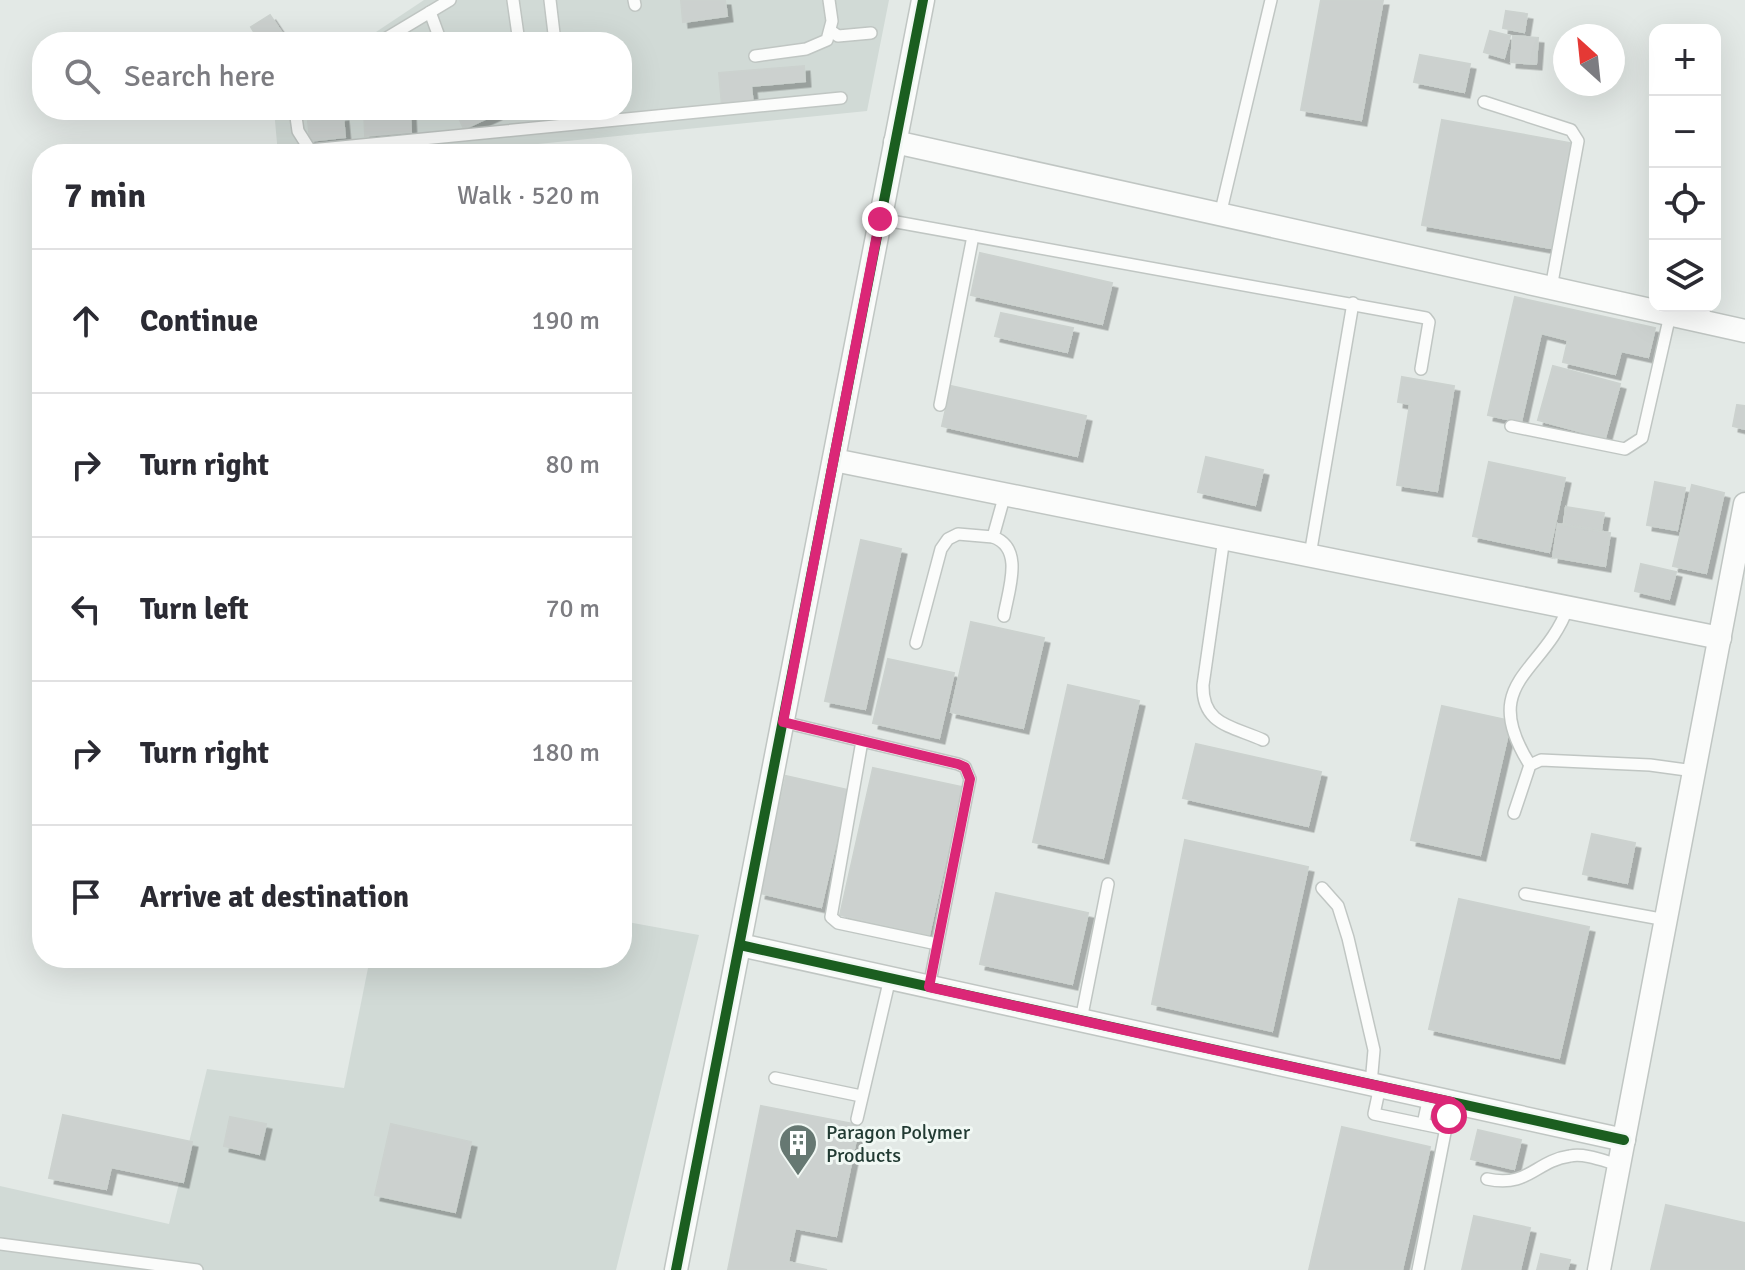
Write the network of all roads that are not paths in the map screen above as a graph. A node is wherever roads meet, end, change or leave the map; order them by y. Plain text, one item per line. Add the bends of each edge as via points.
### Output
1 (450, 0) edge
2 (513, 0) edge
3 (550, 0) edge
4 (829, 0) edge
5 (923, 0) edge
6 (1271, 0) edge
7 (430, 12) junction
8 (831, 31) junction
9 (400, 32) edge
10 (437, 32) edge
11 (518, 32) edge
12 (554, 32) edge
13 (871, 33) dead end
14 (755, 56) dead end
15 (841, 98) dead end
16 (1484, 102) dead end
17 (632, 118) edge
18 (296, 120) edge
19 (616, 120) edge
20 (895, 142) junction
21 (306, 144) edge
22 (371, 144) edge
23 (1220, 215) junction
24 (880, 219) junction
25 (973, 236) junction
26 (1551, 288) junction
27 (1353, 303) junction
28 (1670, 315) junction
29 (1745, 331) edge
30 (1421, 369) dead end
31 (940, 405) dead end
32 (1511, 426) dead end
33 (834, 460) junction
34 (1005, 494) junction
35 (1745, 504) edge
36 (993, 537) junction
37 (1224, 538) junction
38 (1310, 555) junction
39 (1568, 607) junction
40 (1004, 616) dead end
41 (1720, 638) junction
42 (916, 643) dead end
43 (783, 722) junction
44 (1263, 740) dead end
45 (862, 741) junction
46 (1530, 765) junction
47 (1694, 771) junction
48 (1514, 813) dead end
49 (1108, 884) dead end
50 (1322, 888) dead end
51 (1525, 894) dead end
52 (1666, 920) junction
53 (937, 944) junction
54 (740, 945) junction
55 (890, 978) junction
56 (929, 987) junction
57 (1081, 1020) junction
58 (775, 1078) dead end
59 (1375, 1085) junction
60 (861, 1096) junction
61 (1429, 1097) junction
62 (1451, 1102) junction
63 (857, 1119) dead end
64 (1423, 1124) junction
65 (1446, 1129) junction
66 (1624, 1140) junction
67 (1619, 1165) junction
68 (1487, 1179) dead end
69 (0, 1244) edge
70 (197, 1270) edge
71 (676, 1270) edge
72 (1418, 1270) edge
73 (1599, 1270) edge

1 - 7 lane
2 - 11 lane
3 - 12 lane
4 - 8 lane
5 - 20 street
6 - 23 lane
7 - 9 lane
7 - 10 lane
8 - 13 lane via 838,36
8 - 14 lane via 819,45
15 - 17 lane
16 - 26 lane via 1571,130 1578,141
18 - 21 lane
19 - 22 lane
20 - 23 street
20 - 24 street
23 - 26 street
24 - 25 lane
24 - 33 street
25 - 27 lane
25 - 31 lane
26 - 28 street
27 - 30 lane via 1428,319
27 - 38 lane
28 - 29 street
28 - 32 lane via 1637,444 1625,449
33 - 34 street
33 - 43 street
34 - 36 lane
34 - 37 street
35 - 41 street
36 - 40 lane via 1007,544 1012,555
36 - 42 lane via 958,534 944,544
37 - 38 street
37 - 44 lane via 1203,705 1212,717
38 - 39 street
39 - 41 street
39 - 46 lane via 1561,626 1520,677 1512,696 1514,733
41 - 47 street
43 - 45 lane
43 - 54 street
45 - 53 lane via 958,764 968,772
45 - 53 lane via 831,917 838,923
46 - 47 lane via 1541,760
46 - 48 lane
47 - 52 street
49 - 57 lane
50 - 59 lane via 1338,906 1348,938 1374,1050
51 - 52 lane
52 - 66 street
53 - 56 lane
54 - 55 street
54 - 71 street
55 - 56 street
55 - 60 lane
56 - 57 street
57 - 59 street
58 - 60 lane
59 - 61 street
59 - 64 lane via 1374,1114
60 - 63 lane
61 - 62 street
61 - 64 lane
62 - 65 lane
62 - 66 street
64 - 65 lane
65 - 72 lane
66 - 67 street
67 - 68 lane via 1577,1155 1523,1179
67 - 73 street
69 - 70 lane

